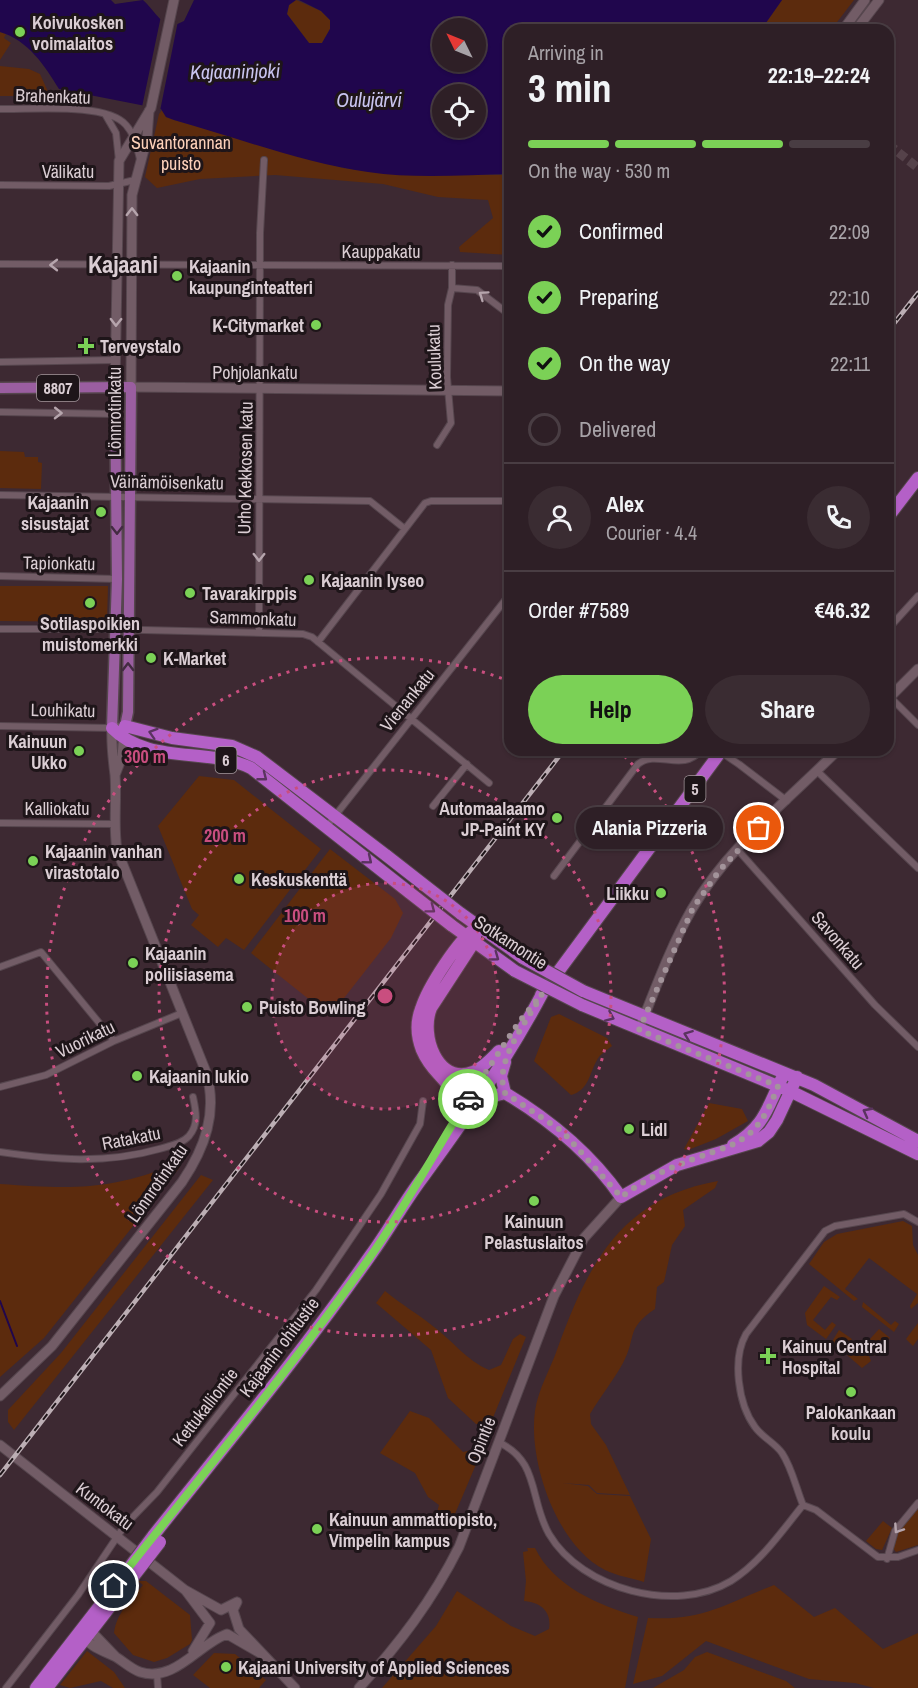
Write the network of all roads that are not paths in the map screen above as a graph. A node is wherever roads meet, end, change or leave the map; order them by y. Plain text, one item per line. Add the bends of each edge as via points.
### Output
1 (174, 0) edge
2 (865, 0) edge
3 (879, 0) edge
4 (847, 24) edge
5 (861, 24) edge
6 (0, 109) edge
7 (150, 110) junction
8 (105, 114) junction
9 (133, 135) junction
10 (264, 160) dead end
11 (119, 161) junction
12 (141, 162) junction
13 (135, 180) junction
14 (0, 185) edge
15 (118, 185) junction
16 (0, 264) edge
17 (117, 264) junction
18 (131, 264) junction
19 (260, 265) junction
20 (452, 265) junction
21 (504, 266) edge
22 (452, 288) junction
23 (504, 310) edge
24 (115, 360) junction
25 (0, 362) edge
26 (130, 387) junction
27 (0, 388) edge
28 (115, 388) junction
29 (260, 388) junction
30 (449, 390) junction
31 (504, 391) edge
32 (0, 412) edge
33 (116, 414) junction
34 (436, 445) dead end
35 (918, 478) edge
36 (0, 495) edge
37 (117, 496) junction
38 (130, 497) junction
39 (259, 499) junction
40 (504, 501) edge
41 (894, 509) edge
42 (405, 530) junction
43 (0, 576) edge
44 (117, 579) junction
45 (918, 596) edge
46 (504, 602) edge
47 (894, 622) edge
48 (0, 629) edge
49 (114, 629) junction
50 (128, 631) junction
51 (259, 633) junction
52 (318, 642) junction
53 (918, 669) edge
54 (894, 693) edge
55 (894, 703) edge
56 (411, 719) junction
57 (918, 725) edge
58 (0, 726) edge
59 (125, 726) junction
60 (112, 728) junction
61 (123, 739) junction
62 (695, 756) edge
63 (716, 756) edge
64 (728, 756) edge
65 (832, 756) edge
66 (467, 764) junction
67 (817, 771) junction
68 (115, 775) junction
69 (489, 783) dead end
70 (787, 801) junction
71 (434, 806) dead end
72 (331, 821) junction
73 (0, 823) edge
74 (114, 824) junction
75 (738, 850) junction
76 (918, 868) edge
77 (554, 876) dead end
78 (477, 927) junction
79 (470, 938) junction
80 (0, 967) edge
81 (182, 1013) junction
82 (644, 1017) junction
83 (639, 1030) junction
84 (114, 1041) junction
85 (918, 1047) edge
86 (504, 1051) junction
87 (784, 1073) junction
88 (797, 1077) junction
89 (778, 1086) junction
90 (0, 1087) edge
91 (790, 1091) junction
92 (508, 1095) junction
93 (193, 1097) dead end
94 (423, 1101) dead end
95 (461, 1117) junction
96 (918, 1141) edge
97 (727, 1148) junction
98 (0, 1152) edge
99 (918, 1155) edge
100 (621, 1197) junction
101 (918, 1222) edge
102 (0, 1396) edge
103 (498, 1442) junction
104 (0, 1445) edge
105 (918, 1503) edge
106 (803, 1505) junction
107 (117, 1537) junction
108 (918, 1550) edge
109 (887, 1559) junction
110 (185, 1590) junction
111 (221, 1610) junction
112 (234, 1620) junction
113 (210, 1623) junction
114 (86, 1633) junction
115 (227, 1634) junction
116 (260, 1653) junction
117 (184, 1662) junction
118 (157, 1674) junction
119 (6, 1688) edge
120 (36, 1688) edge
121 (46, 1688) edge
122 (158, 1688) edge
123 (295, 1688) edge
124 (359, 1688) edge

1 - 7 street
2 - 4 street
3 - 5 street
6 - 8 street, Brahenkatu
7 - 9 street, Lönnrotinkatu
7 - 12 street, Lönnrotinkatu
8 - 9 street, Brahenkatu via 125,123
8 - 11 street, Brahenkatu via 116,133
9 - 11 street, Lönnrotinkatu
9 - 12 street
10 - 19 street, Urho Kekkosen katu
11 - 15 street, Lönnrotinkatu
12 - 13 street, Lönnrotinkatu
13 - 15 street, Välikatu
18 -> 13 street, Lönnrotinkatu
14 - 15 street, Välikatu
15 - 17 street, Lönnrotinkatu
17 -> 16 street, Kauppakatu
17 - 18 street, Kauppakatu
17 -> 24 street, Lönnrotinkatu
18 - 19 street, Kauppakatu
18 - 26 street, Lönnrotinkatu
19 - 20 street, Kauppakatu
19 - 29 street, Urho Kekkosen katu
20 - 21 street, Kauppakatu
20 - 22 street, Koulukatu
23 -> 22 street via 477,290
22 - 30 street, Koulukatu via 448,305
24 - 25 street
24 - 28 street, Lönnrotinkatu
26 - 28 main road, Pohjolankatu / 8807
26 - 29 street, Pohjolankatu
26 - 38 main road, Lönnrotinkatu
27 - 28 main road, Pohjolankatu / 8807
28 - 33 main road, Lönnrotinkatu
29 - 30 street, Pohjolankatu
29 - 39 street, Urho Kekkosen katu
30 - 31 street, Pohjolankatu
30 - 34 street, Koulukatu via 451,423
32 -> 33 street
33 - 37 main road, Lönnrotinkatu
35 - 41 highway
36 - 37 street, Väinämöisenkatu
37 - 38 street, Väinämöisenkatu
37 -> 44 main road, Lönnrotinkatu
38 - 39 street, Väinämöisenkatu
38 - 50 main road, Lönnrotinkatu
39 - 42 street, Väinämöisenkatu via 370,501
39 -> 51 street, Urho Kekkosen katu
40 - 42 street via 431,501 425,503
42 - 52 street
43 - 44 street, Tapionkatu
44 - 49 main road, Lönnrotinkatu
45 - 47 street
46 - 56 street, Vienankatu
48 - 49 street, Sammonkatu
49 - 50 street, Sammonkatu
49 - 60 main road, Lönnrotinkatu
50 - 51 street, Sammonkatu
59 -> 50 main road, Lönnrotinkatu
51 - 52 street, Sammonkatu via 303,634
52 - 56 street, Sammonkatu
53 - 54 street
55 - 57 street
56 - 66 street, Sammonkatu
56 - 72 street, Vienankatu
58 - 60 street, Louhikatu
59 - 60 street, Louhikatu
59 - 61 street, Lönnrotinkatu
72 -> 59 highway, Sotkamontie / 6 via 244,750
60 - 61 highway, Sotkamontie / 6
60 - 68 street, Lönnrotinkatu
61 - 68 street, Lönnrotinkatu
61 -> 72 highway, Sotkamontie / 6 via 182,755 241,763
62 - 77 street via 682,762 654,757 638,764
63 - 86 highway, Kajaanin ohitustie / 5
64 - 70 street, bridge
65 - 67 street
66 - 69 street, Sammonkatu
66 - 71 street
67 - 70 street
67 - 76 street
68 - 74 street, Lönnrotinkatu
70 - 75 street
72 - 78 highway, Sotkamontie / 6, bridge via 387,856
72 -> 79 highway, Sotkamontie / 6, bridge via 410,893
73 - 74 street, Kalliokatu
74 - 81 street, Lönnrotinkatu via 121,865
75 - 82 street via 693,908
75 - 85 street, Savonkatu via 875,1005
78 - 79 highway
78 - 82 highway, Sotkamontie / 6, bridge via 583,991
79 -> 83 highway, Sotkamontie / 6, bridge via 516,971
79 - 86 highway via 431,1008 427,1036 438,1061 448,1070 460,1073 479,1068
79 - 95 highway via 429,992 418,1024 424,1054 454,1094
80 - 84 street via 41,952
81 - 84 street, Vuorikatu
81 - 102 street, Lönnrotinkatu via 209,1084 210,1124 195,1163 75,1319
82 - 83 street
87 -> 82 highway, Sotkamontie / 6
83 - 89 highway, Sotkamontie / 6
84 - 90 street, Vuorikatu via 46,1075
86 - 92 highway via 501,1076
86 - 95 highway, Kajaanin ohitustie / 5
87 - 88 highway, Sotkamontie / 6
87 - 89 highway
88 - 91 highway
96 -> 88 highway, Sotkamontie / 6
89 - 91 highway, Sotkamontie / 6
89 - 97 highway via 765,1118
91 - 97 highway via 777,1120 763,1137 751,1144
91 - 99 highway, Sotkamontie / 6
92 - 95 highway via 485,1099
92 - 100 highway via 562,1131
93 - 98 street, Ratakatu via 198,1116 190,1135 144,1153 97,1160
94 - 107 street, Kettukalliontie via 420,1124 359,1230 200,1439
95 - 114 highway, Kajaanin ohitustie / 5, bridge via 370,1256
97 - 100 highway via 677,1165
100 - 103 street, Opintie via 584,1238 566,1269
101 - 106 street via 904,1214 825,1231 740,1345 739,1374 748,1416 783,1454
103 - 106 street via 523,1460 545,1525 567,1556 588,1572 638,1592 688,1596 729,1582 755,1562
103 - 124 street, Opintie via 459,1547 440,1585 395,1649
104 - 107 street, Kuntokatu
105 -> 109 street via 895,1531
106 - 109 street via 816,1510 878,1557
107 - 110 street, Kuntokatu
107 - 119 street, Kettukalliontie
108 - 109 street
110 - 111 street, Kuntokatu
110 - 113 street
111 - 112 street, Kuntokatu via 237,1602
111 - 113 street via 214,1613
112 - 115 street
112 - 116 street
113 - 115 street via 215,1633
113 - 117 street
114 - 118 street via 103,1653 137,1671
114 - 120 highway, 5
114 - 121 highway, 5
115 - 116 street
115 - 117 street via 213,1639
116 - 123 street
117 - 118 street
118 - 122 street

